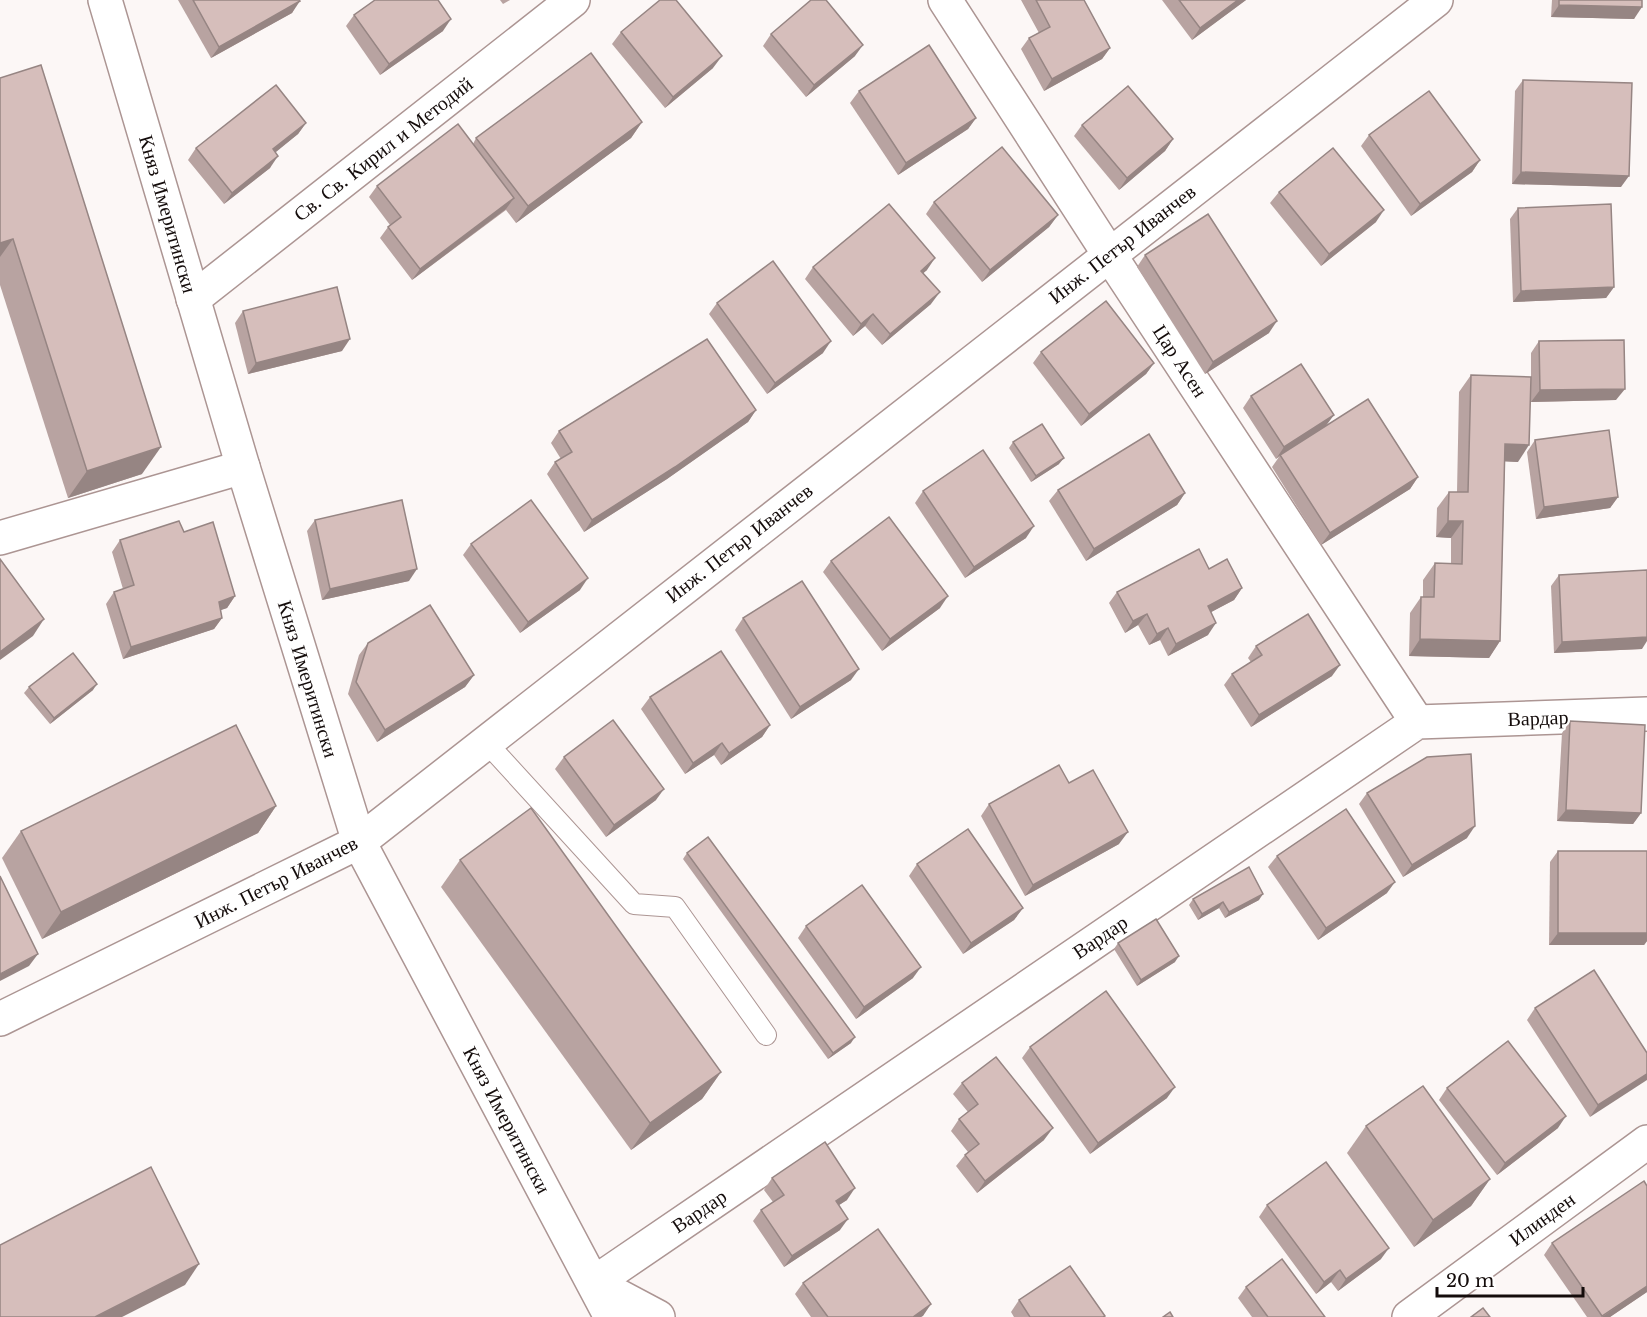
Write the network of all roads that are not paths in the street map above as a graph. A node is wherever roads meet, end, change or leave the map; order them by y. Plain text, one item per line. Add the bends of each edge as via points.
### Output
1 (105, 0) edge
2 (573, 0) edge
3 (945, 0) edge
4 (1436, 0) edge
5 (1109, 254) junction
6 (193, 299) junction
7 (243, 467) junction
8 (0, 538) edge
9 (1647, 714) edge
10 (1417, 722) junction
11 (486, 742) junction
12 (358, 842) junction
13 (0, 1019) edge
14 (766, 1035) dead end
15 (1647, 1142) edge
16 (594, 1283) junction
17 (611, 1317) edge
18 (658, 1317) edge
19 (1408, 1317) edge

1 - 6 street, Княз Имеритински
2 - 6 street, Св. Св. Кирил и Методий
3 - 5 street, Цар Асен
4 - 5 street, Инж. Петър Иванчев
5 - 10 street, Цар Асен
5 - 11 street, Инж. Петър Иванчев
6 - 7 street, Княз Имеритински
7 - 8 street
7 - 12 street, Княз Имеритински
9 - 10 street, Вардар
10 - 16 street, Вардар
11 - 12 street, Инж. Петър Иванчев
11 - 14 lane via 634,904 675,906
12 - 13 street, Инж. Петър Иванчев
12 - 16 street, Княз Имеритински
15 - 19 street, Илинден
16 - 17 street, Княз Имеритински
16 - 18 street

